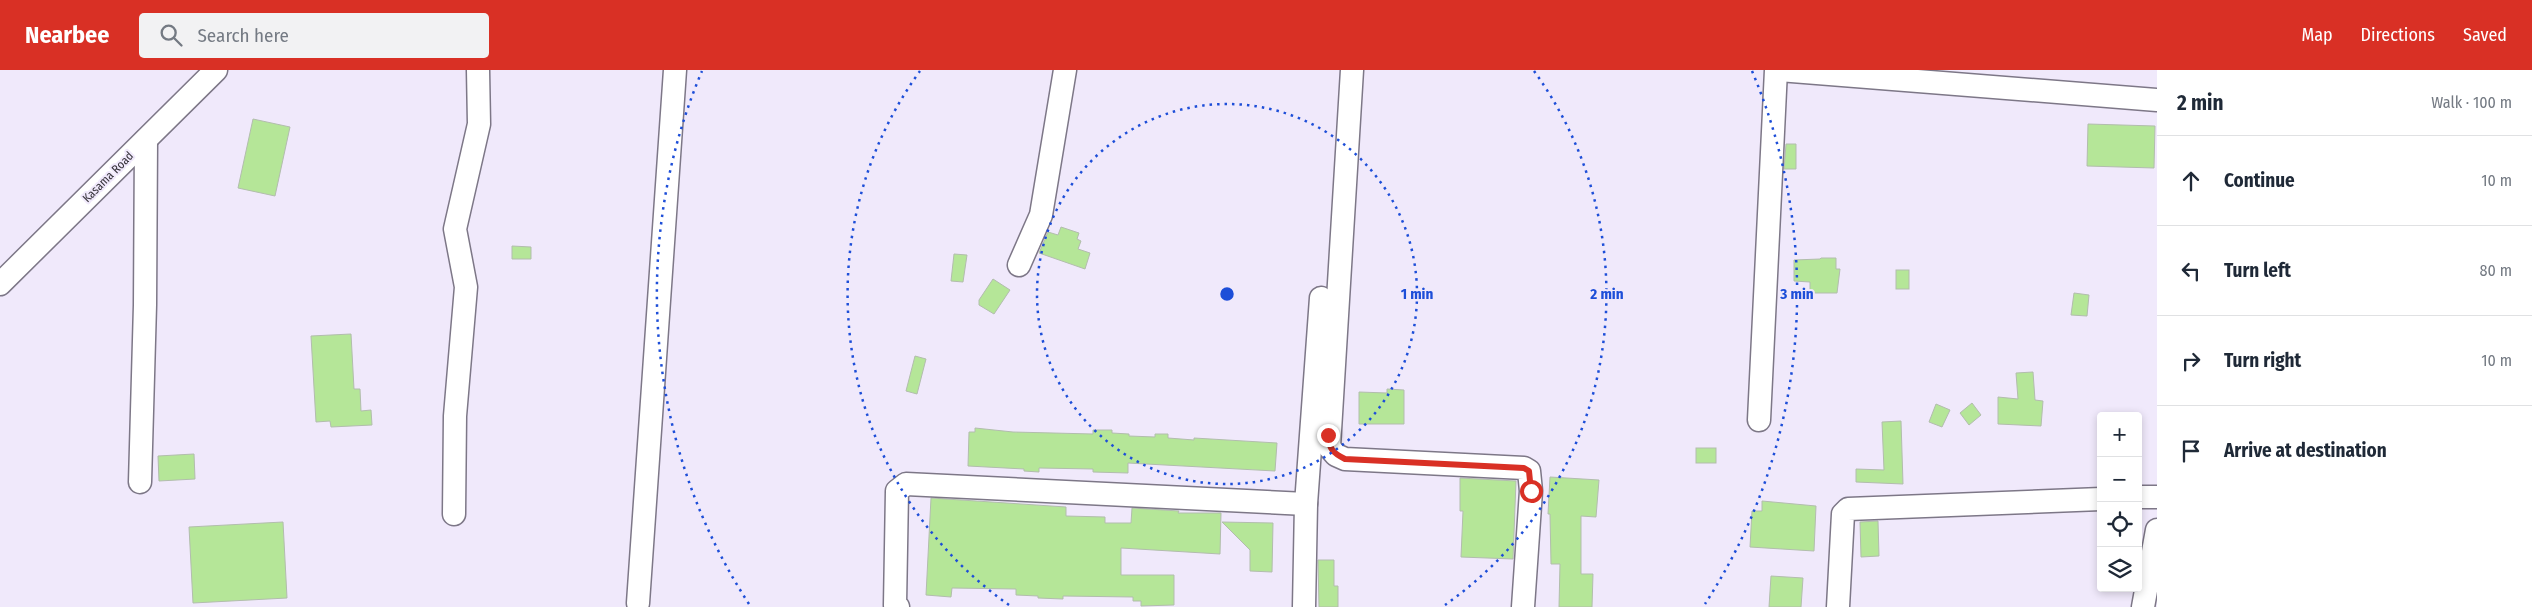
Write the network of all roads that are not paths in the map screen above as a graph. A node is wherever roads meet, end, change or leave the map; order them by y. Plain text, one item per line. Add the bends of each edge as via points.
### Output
1 (216, 70) edge
2 (478, 70) edge
3 (675, 70) edge
4 (1065, 70) edge
5 (1339, 70) edge
6 (1352, 70) edge
7 (1777, 70) edge
8 (2016, 79) edge
9 (2157, 100) edge
10 (146, 140) junction
11 (1019, 265) dead end
12 (0, 284) edge
13 (1760, 420) dead end
14 (140, 482) dead end
15 (2157, 496) edge
16 (2142, 497) edge
17 (2097, 499) edge
18 (1306, 504) junction
19 (454, 514) dead end
20 (2157, 530) edge
21 (638, 603) dead end
22 (898, 607) edge
23 (1304, 607) edge
24 (1523, 607) edge
25 (1838, 607) edge
26 (2143, 607) edge

1 - 10 street, Kasama Road
2 - 19 street via 479,124 455,229 466,286 455,416
3 - 21 street
4 - 11 street via 1041,215
5 - 18 street
6 - 24 street via 1329,447 1345,459 1524,468 1529,471 1531,491
7 - 8 street
7 - 13 street
8 - 9 street
10 - 12 street, Kasama Road
10 - 14 street
15 - 16 street
17 - 25 street via 1848,509 1844,514
18 - 22 street via 906,484 897,491 895,605
18 - 23 street
20 - 26 street

